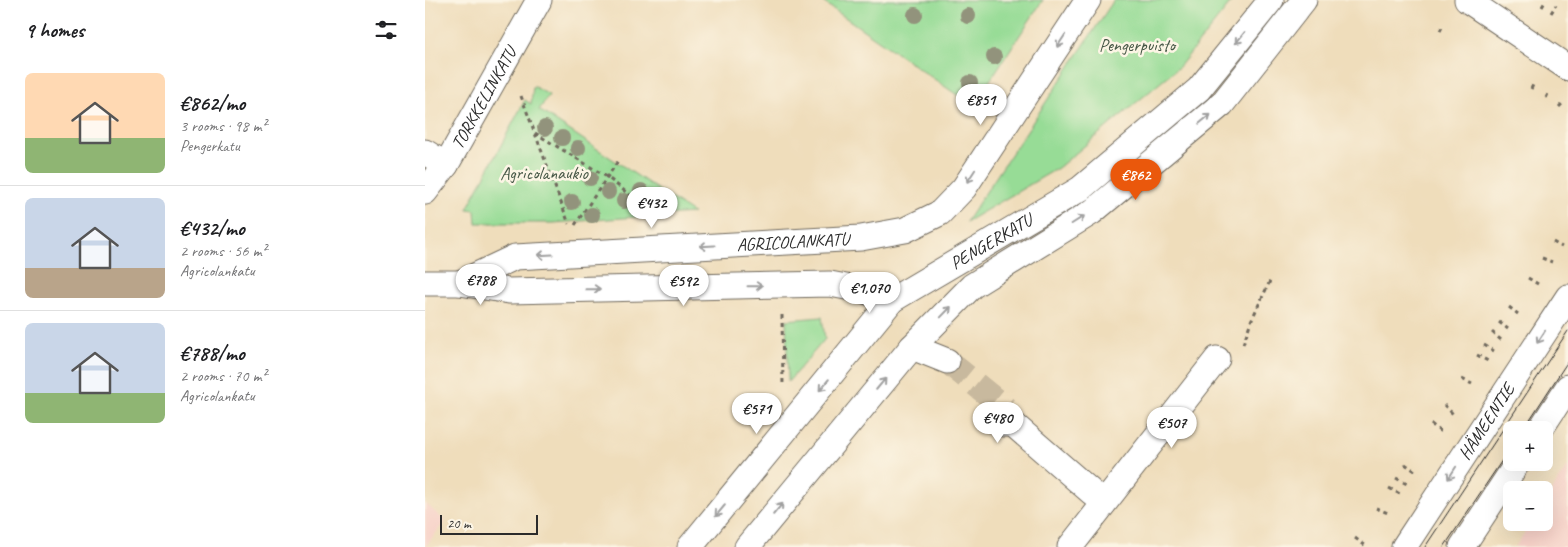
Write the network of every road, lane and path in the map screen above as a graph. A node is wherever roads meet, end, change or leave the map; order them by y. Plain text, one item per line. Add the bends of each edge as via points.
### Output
1 (539, 0) edge
2 (1088, 0) edge
3 (1271, 0) edge
4 (1304, 0) edge
5 (1467, 0) edge
6 (1546, 0) edge
7 (1556, 5) dead end
8 (1542, 7) dead end
9 (1551, 13) dead end
10 (1568, 68) edge
11 (1533, 85) dead end
12 (1531, 89) dead end
13 (1548, 94) dead end
14 (521, 96) dead end
15 (1546, 98) dead end
16 (1563, 103) dead end
17 (1559, 107) dead end
18 (535, 133) junction
19 (435, 159) edge
20 (618, 161) dead end
21 (607, 177) junction
22 (425, 192) edge
23 (660, 222) dead end
24 (1553, 242) dead end
25 (1562, 247) dead end
26 (1542, 258) dead end
27 (1552, 262) dead end
28 (1528, 278) dead end
29 (1270, 281) dead end
30 (425, 282) edge
31 (460, 283) junction
32 (1538, 284) dead end
33 (1568, 297) edge
34 (892, 300) junction
35 (1509, 307) dead end
36 (781, 312) dead end
37 (1518, 314) dead end
38 (1499, 322) dead end
39 (1508, 329) dead end
40 (1492, 332) dead end
41 (1501, 340) dead end
42 (1484, 345) dead end
43 (912, 347) junction
44 (1242, 350) dead end
45 (1494, 351) dead end
46 (1477, 356) dead end
47 (1217, 359) dead end
48 (1487, 361) dead end
49 (942, 367) tunnel mouth
50 (1462, 379) dead end
51 (1472, 384) dead end
52 (1568, 387) edge
53 (783, 389) dead end
54 (1444, 406) dead end
55 (1453, 414) dead end
56 (1005, 418) tunnel mouth
57 (1546, 421) edge
58 (1431, 424) dead end
59 (1441, 432) dead end
60 (1405, 464) dead end
61 (1415, 471) dead end
62 (1512, 471) edge
63 (1396, 478) dead end
64 (1407, 484) dead end
65 (1389, 488) dead end
66 (1400, 494) dead end
67 (1104, 503) junction
68 (1376, 508) dead end
69 (1388, 513) dead end
70 (1355, 538) dead end
71 (1366, 546) dead end
72 (690, 547) edge
73 (747, 547) edge
74 (1070, 547) edge
75 (1404, 547) edge
76 (1463, 547) edge

1 - 19 street, TORKKELINKATU
2 -> 31 street, AGRICOLANKATU via 964,188 940,213 905,230 861,238 515,257
3 -> 34 street, PENGERKATU via 1199,89 1080,189
43 -> 4 street, PENGERKATU via 972,286 1092,212 1222,104
5 - 10 street
6 - 8 path
7 - 9 path
11 - 12 path
13 - 15 path
14 - 18 path
16 - 17 path
18 - 21 path
18 - 21 path via 572,226
19 - 22 street, TORKKELINKATU
20 - 21 path
21 - 23 path
24 - 25 path
26 - 27 path
28 - 32 path
29 - 44 path via 1251,321
30 - 31 street, AGRICOLANKATU
31 -> 34 street, AGRICOLANKATU via 509,291 830,284
33 -> 75 street, HÄMEENTIE
34 -> 72 street, PENGERKATU
35 - 37 path
36 - 53 path
38 - 39 path
40 - 41 path
42 - 45 path
43 - 49 street
73 -> 43 street, PENGERKATU
46 - 48 path
47 - 67 street
50 - 51 path
52 - 57 street
54 - 55 path
56 - 67 street
58 - 59 path
60 - 61 path
62 - 76 street
63 - 64 path
65 - 66 path
67 - 74 street
68 - 69 path
70 - 71 path

